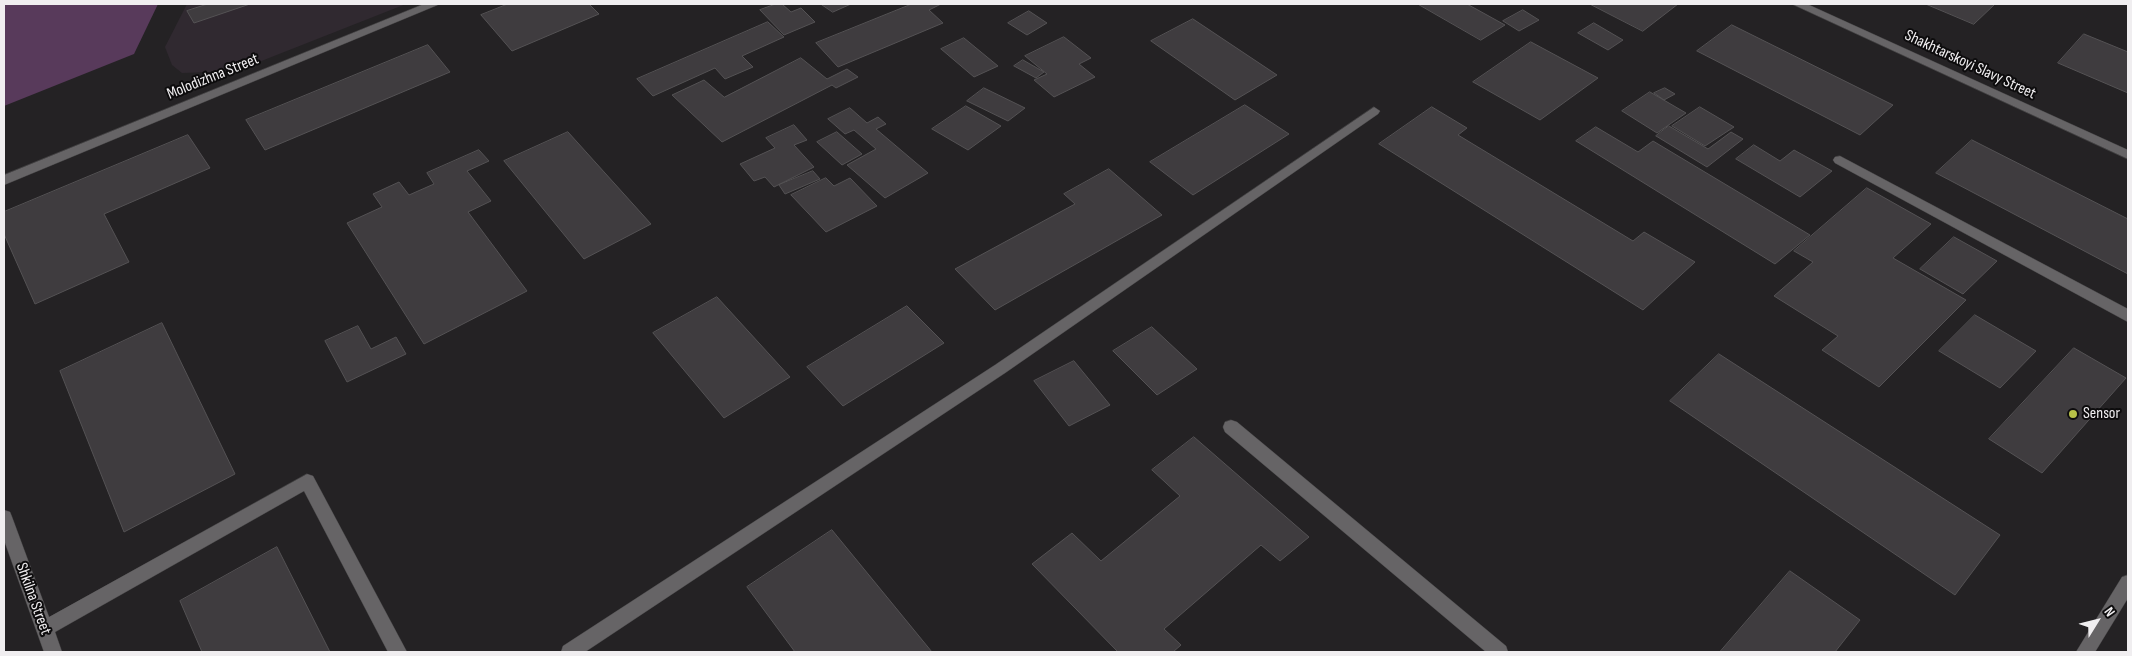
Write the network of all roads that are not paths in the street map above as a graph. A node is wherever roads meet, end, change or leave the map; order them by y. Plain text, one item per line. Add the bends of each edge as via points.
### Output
1 (434, 4) edge
2 (1798, 4) edge
3 (1374, 112) dead end
4 (2128, 155) edge
5 (1840, 160) dead end
6 (4, 180) edge
7 (2128, 316) edge
8 (1232, 426) dead end
9 (4, 517) edge
10 (2128, 583) edge
11 (44, 629) junction
12 (53, 652) edge
13 (398, 652) edge
14 (570, 652) edge
15 (1499, 652) edge
16 (2085, 652) edge

1 - 6 street, Molodizhna Street
2 - 4 street, Shakhtarskoyi Slavy Street
3 - 14 street via 1000,369
5 - 7 street
8 - 15 street
9 - 11 street, Shkilna Street
10 - 16 street
11 - 12 street, Shkilna Street
11 - 13 street via 307,481

